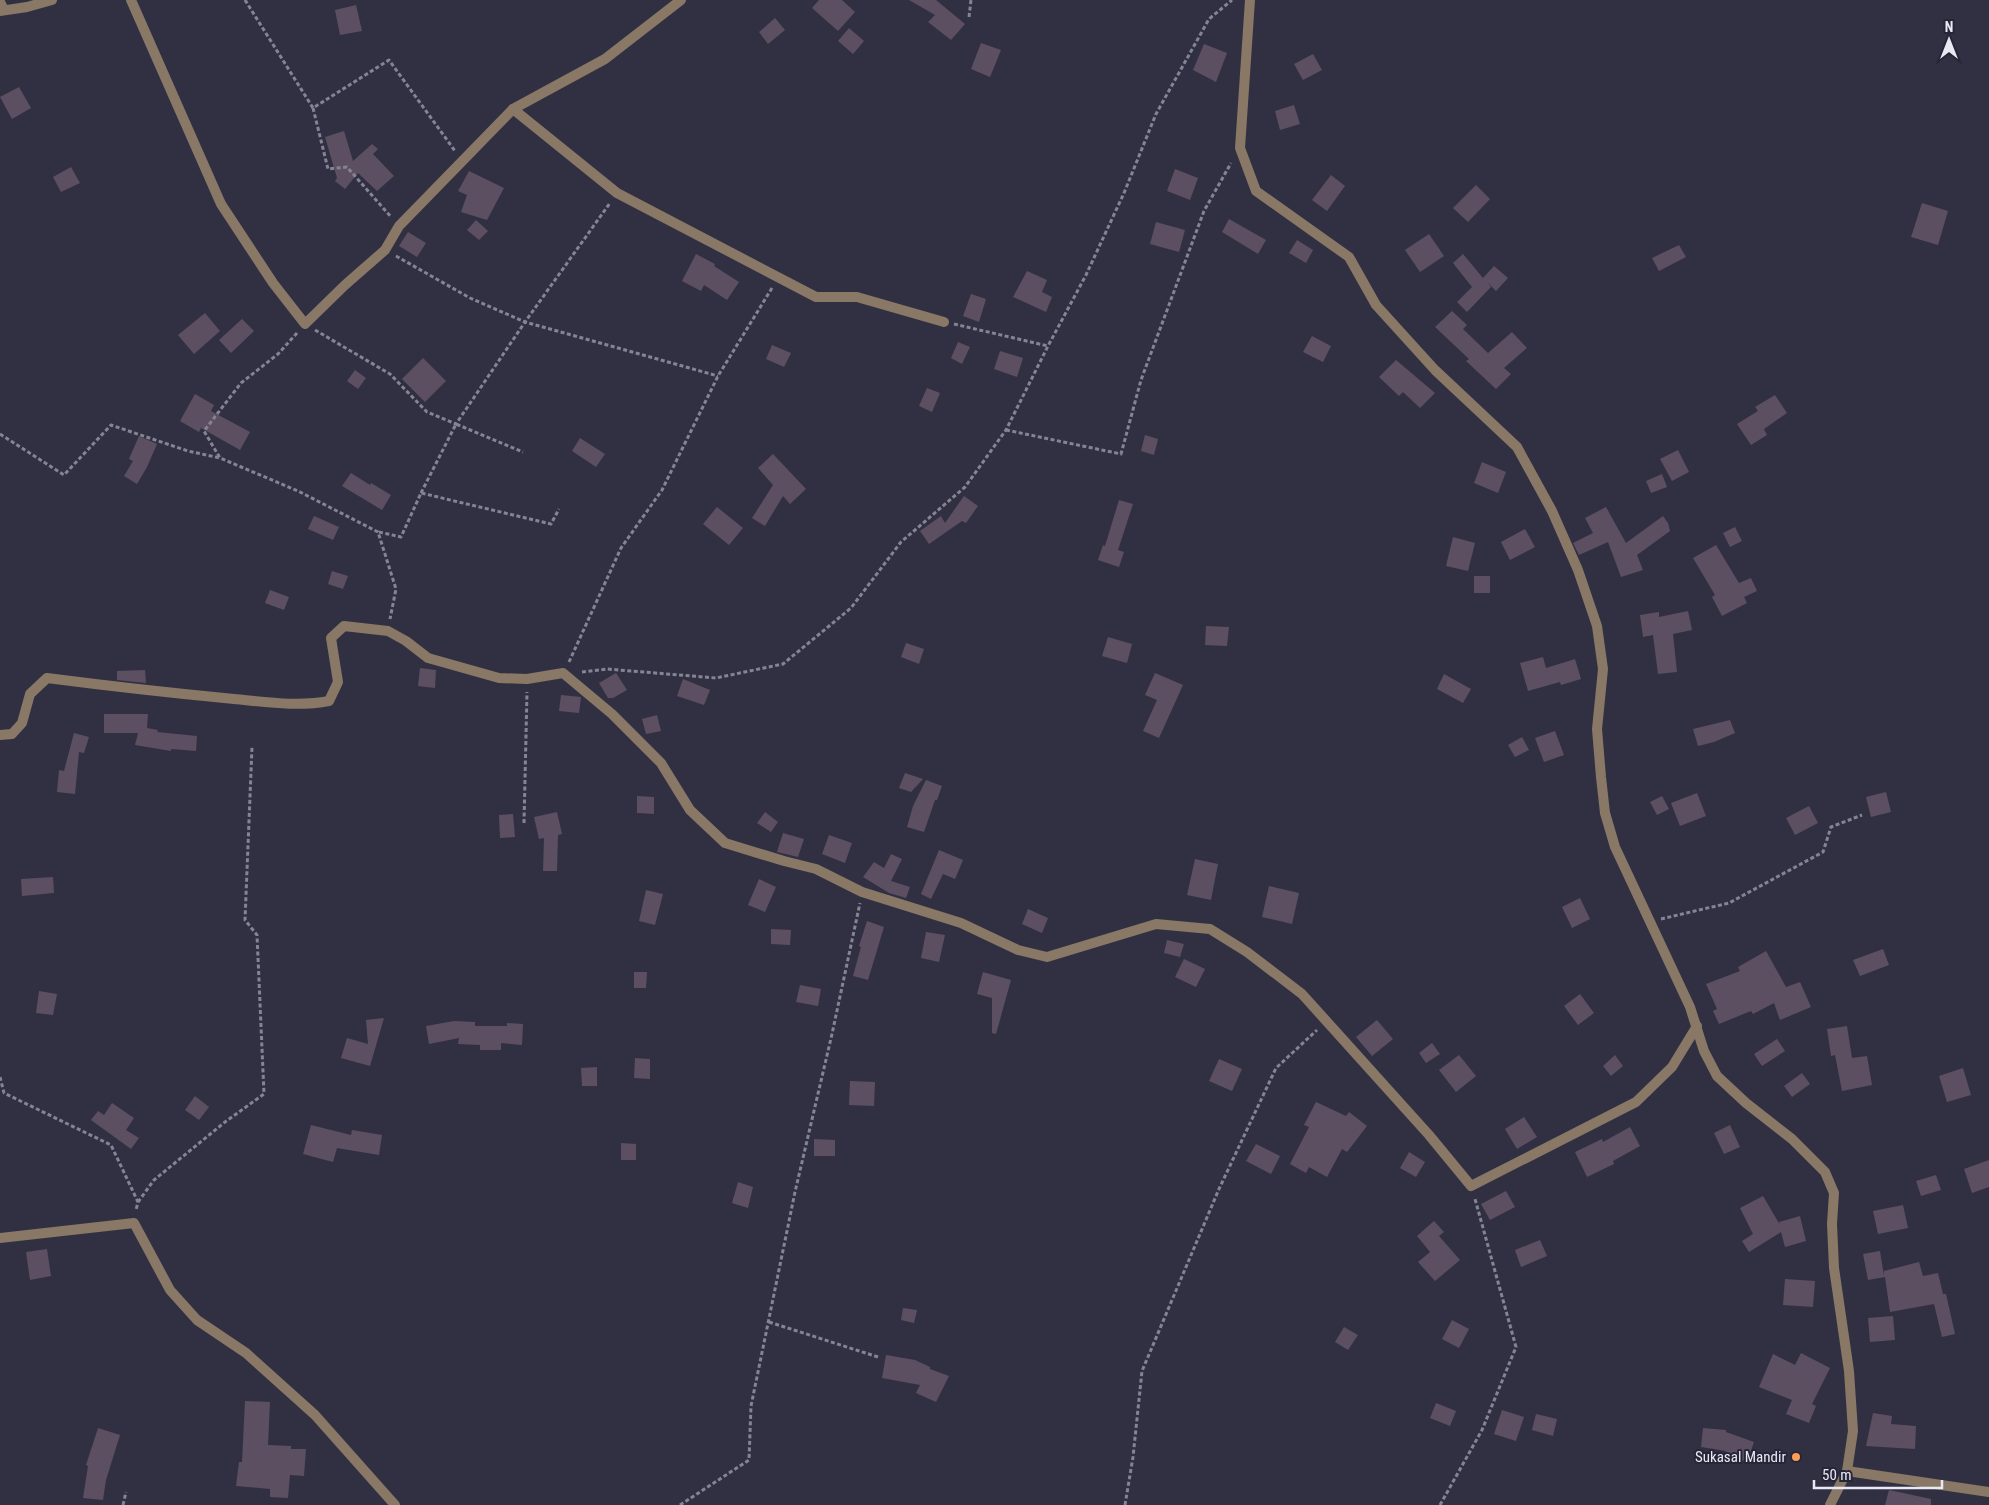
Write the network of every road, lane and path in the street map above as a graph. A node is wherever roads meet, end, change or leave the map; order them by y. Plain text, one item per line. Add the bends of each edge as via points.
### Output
1 (52, 0) edge
2 (131, 0) edge
3 (245, 0) edge
4 (681, 0) edge
5 (972, 0) edge
6 (1232, 0) edge
7 (1250, 0) edge
8 (1, 7) edge
9 (969, 17) dead end
10 (313, 108) junction
11 (513, 108) junction
12 (1240, 148) junction
13 (462, 160) junction
14 (618, 193) junction
15 (399, 226) junction
16 (385, 250) junction
17 (778, 278) junction
18 (525, 322) junction
19 (944, 322) joint
20 (305, 324) junction
21 (1048, 346) junction
22 (718, 376) junction
23 (456, 424) junction
24 (1006, 430) junction
25 (0, 434) edge
26 (523, 452) dead end
27 (220, 458) junction
28 (421, 493) junction
29 (559, 509) dead end
30 (378, 532) junction
31 (388, 631) junction
32 (563, 673) junction
33 (527, 679) junction
34 (0, 735) edge
35 (252, 747) dead end
36 (1862, 815) dead end
37 (524, 823) dead end
38 (862, 892) junction
39 (1651, 922) junction
40 (1326, 1020) junction
41 (1696, 1026) junction
42 (0, 1077) edge
43 (1471, 1186) junction
44 (138, 1202) junction
45 (134, 1223) junction
46 (0, 1238) edge
47 (770, 1322) junction
48 (878, 1357) dead end
49 (1847, 1471) junction
50 (126, 1492) dead end
51 (1989, 1492) edge
52 (123, 1505) edge
53 (395, 1505) edge
54 (680, 1505) edge
55 (1125, 1505) edge
56 (1440, 1505) edge
57 (1830, 1505) edge

1 - 8 street via 27,7
2 - 20 street via 221,204 273,283
3 - 10 path
4 - 11 street via 605,60
5 - 9 path
6 - 21 path via 1209,19 1156,114 1086,275
7 - 12 street
10 - 13 path via 389,60
10 - 15 path via 328,170 347,167
11 - 13 street
11 - 14 street
12 - 24 path via 1204,211 1140,380 1121,454
12 - 39 street via 1256,191 1349,257 1376,305 1435,370 1517,447 1552,510 1578,570 1597,626 1603,669 1597,729 1605,813 1616,847
13 - 15 street
14 - 17 street
14 - 18 path
15 - 16 street
16 - 18 path via 470,298
16 - 20 street
17 - 19 street via 816,297 857,297
17 - 22 path
18 - 22 path
18 - 23 path
19 - 21 path
20 - 23 path via 390,374 427,412
20 - 27 path via 278,354 241,383 204,431
21 - 24 path
22 - 32 path via 662,490 621,548
23 - 26 path
23 - 28 path
24 - 32 path via 965,487 901,542 851,608 783,664 716,678 607,669
25 - 27 path via 64,475 111,425 188,451
27 - 30 path via 298,491
28 - 29 path via 551,524
28 - 30 path via 401,537
30 - 31 path via 396,589
31 - 33 street via 428,658 499,678
31 - 34 street via 344,626 331,638 338,682 329,701 310,705 266,702 47,678 30,694 22,724 12,734
32 - 33 street
32 - 38 street via 612,714 661,763 690,810 725,843 816,869
33 - 37 path
35 - 44 path via 246,920 257,935 264,1094 154,1180
36 - 39 path via 1831,827 1822,852 1729,903
38 - 40 street via 961,923 1018,950 1047,957 1156,924 1210,929 1247,952 1302,994
38 - 47 path via 794,1192
39 - 41 street
40 - 43 street via 1430,1135
40 - 55 path via 1276,1068 1219,1189 1142,1372
41 - 43 street via 1672,1067 1636,1102
41 - 49 street via 1717,1076 1792,1139 1825,1172 1834,1193 1834,1268 1849,1371 1853,1431
42 - 44 path via 4,1093 111,1145
43 - 56 path via 1516,1347 1482,1430
44 - 45 path
45 - 46 street
45 - 53 street via 170,1290 197,1320 246,1353 315,1415
47 - 48 path
47 - 54 path via 751,1406 749,1460
49 - 51 street
49 - 57 street
50 - 52 path

